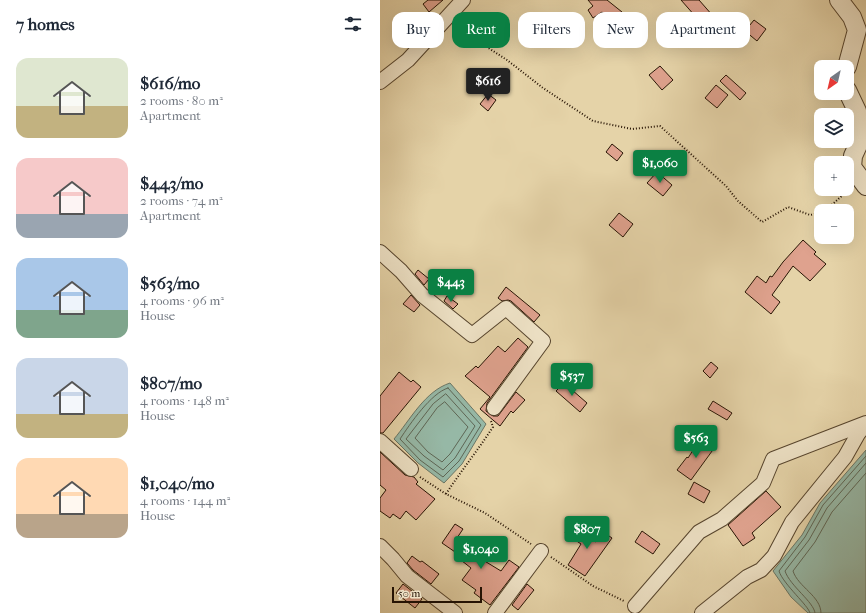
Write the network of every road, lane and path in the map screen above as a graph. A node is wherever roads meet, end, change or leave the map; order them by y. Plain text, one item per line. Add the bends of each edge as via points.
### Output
1 (463, 0) edge
2 (839, 0) edge
3 (444, 20) joint
4 (419, 48) edge
5 (849, 60) edge
6 (380, 82) edge
7 (852, 100) edge
8 (866, 186) edge
9 (841, 196) edge
10 (832, 204) edge
11 (814, 214) edge
12 (380, 252) edge
13 (494, 408) joint
14 (866, 424) edge
15 (380, 441) edge
16 (411, 469) joint
17 (446, 494) junction
18 (380, 546) edge
19 (541, 551) junction
20 (635, 606) joint
21 (455, 613) edge
22 (495, 613) edge
23 (702, 613) edge

1 - 3 street
2 - 5 street via 852,17 857,30
3 - 11 path via 594,121 632,129 660,126 762,222 788,207
4 - 6 street
7 - 8 street via 860,126 852,167
9 - 10 path
12 - 13 street via 422,295 472,335 506,308 543,342
13 - 17 path via 487,416 493,427
14 - 20 street via 773,459 763,483 722,519 699,532
14 - 23 street via 845,457 792,522 774,556 762,570 747,577
15 - 16 street
16 - 17 path via 428,484
17 - 19 path via 485,513
18 - 21 street via 407,576
19 - 20 path via 593,586
19 - 22 street

